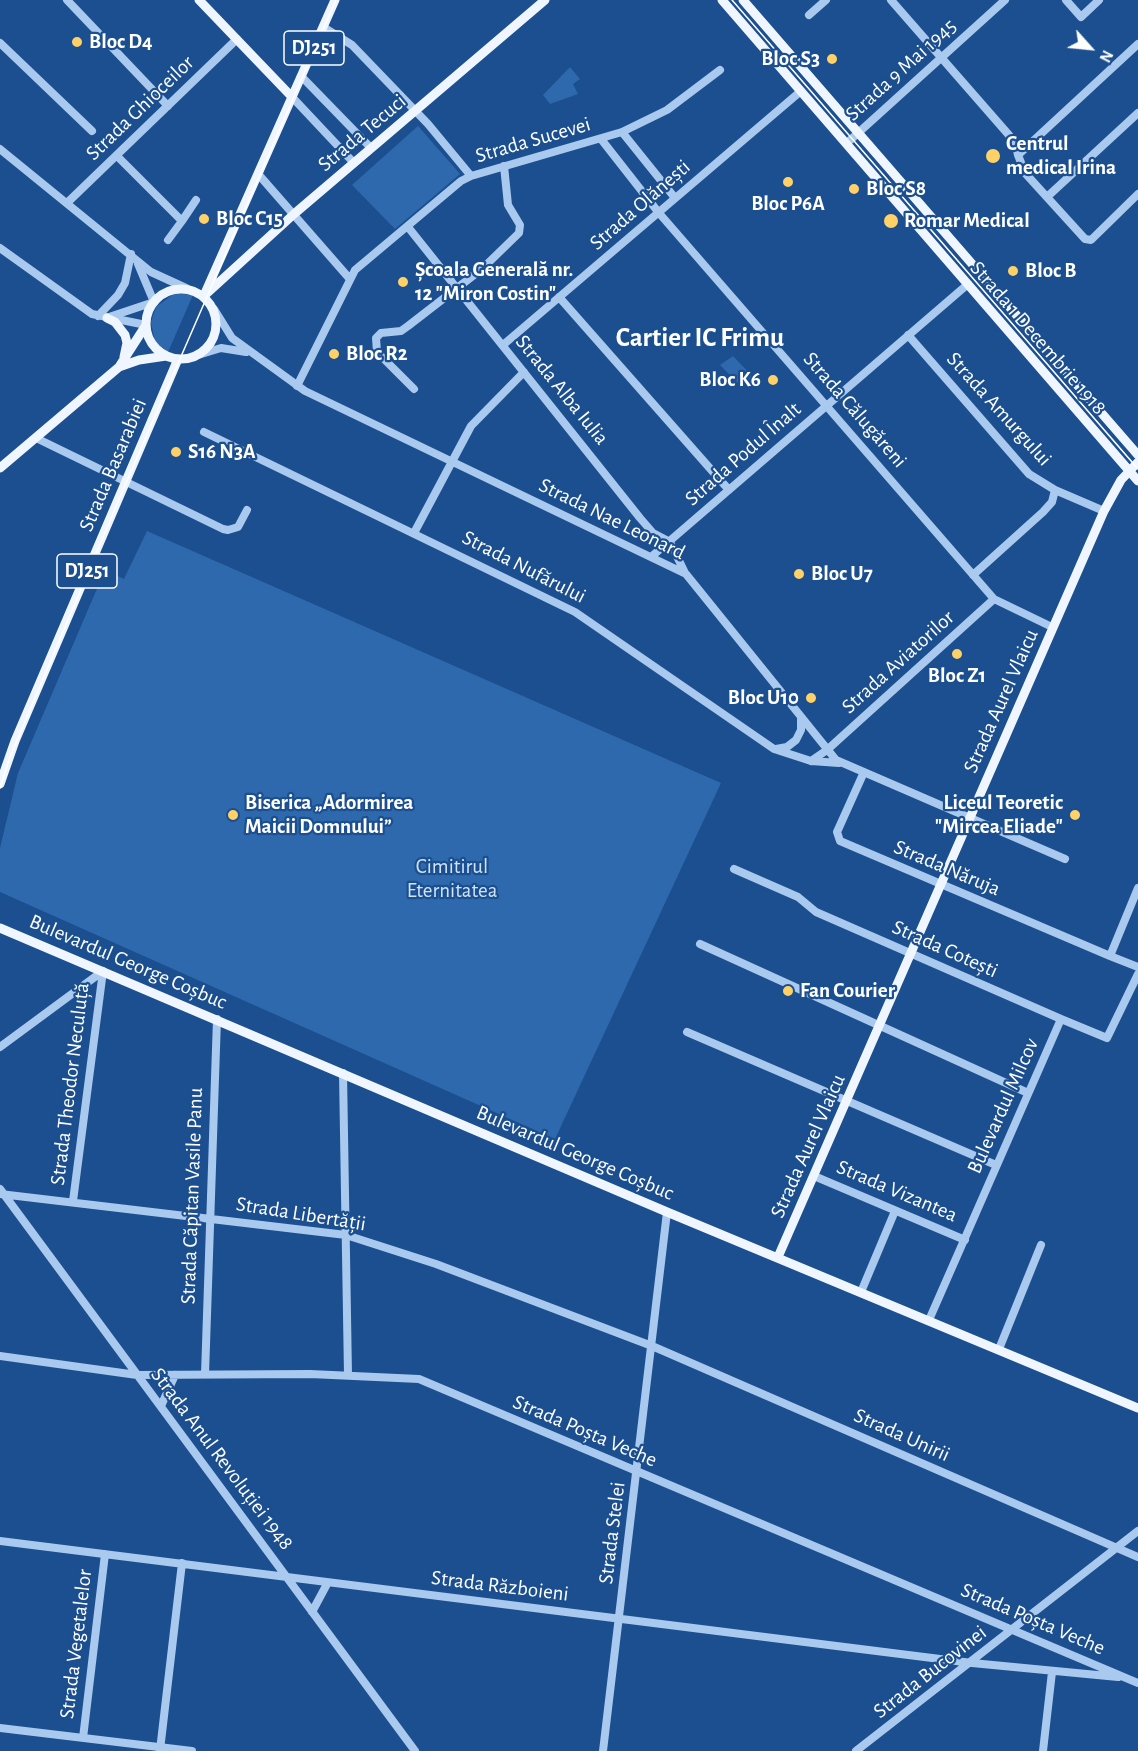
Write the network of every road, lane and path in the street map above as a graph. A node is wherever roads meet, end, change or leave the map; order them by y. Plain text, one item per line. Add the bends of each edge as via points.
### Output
1 (67, 0) edge
2 (200, 0) edge
3 (335, 0) edge
4 (545, 0) edge
5 (722, 0) edge
6 (743, 0) edge
7 (826, 0) edge
8 (891, 0) edge
9 (1005, 0) edge
10 (1066, 0) edge
11 (1099, 0) edge
12 (809, 15) dead end
13 (323, 27) junction
14 (237, 39) junction
15 (0, 42) edge
16 (1138, 44) edge
17 (942, 58) junction
18 (720, 70) dead end
19 (301, 76) junction
20 (801, 91) junction
21 (292, 97) junction
22 (168, 106) junction
23 (416, 111) junction
24 (1138, 113) edge
25 (92, 131) dead end
26 (622, 132) junction
27 (859, 132) junction
28 (602, 139) junction
29 (847, 143) junction
30 (371, 148) junction
31 (0, 149) edge
32 (1018, 155) junction
33 (117, 156) junction
34 (354, 163) junction
35 (504, 166) junction
36 (259, 175) junction
37 (471, 176) junction
38 (1138, 194) edge
39 (1047, 197) junction
40 (675, 198) junction
41 (196, 200) dead end
42 (68, 202) junction
43 (659, 213) junction
44 (294, 214) junction
45 (182, 220) junction
46 (408, 226) junction
47 (168, 240) dead end
48 (0, 248) edge
49 (133, 257) junction
50 (350, 278) junction
51 (968, 284) junction
52 (186, 288) junction
53 (457, 289) junction
54 (204, 296) junction
55 (559, 297) junction
56 (154, 302) junction
57 (214, 309) junction
58 (102, 317) junction
59 (146, 325) junction
60 (908, 335) junction
61 (503, 345) junction
62 (248, 352) junction
63 (198, 355) junction
64 (166, 356) junction
65 (178, 359) junction
66 (119, 368) junction
67 (524, 372) junction
68 (297, 387) junction
69 (414, 389) dead end
70 (828, 405) junction
71 (204, 432) dead end
72 (36, 438) junction
73 (1138, 455) edge
74 (449, 462) junction
75 (1138, 462) edge
76 (0, 468) edge
77 (1129, 471) junction
78 (1138, 481) edge
79 (125, 482) junction
80 (729, 490) junction
81 (1055, 490) junction
82 (247, 510) dead end
83 (1104, 511) junction
84 (414, 532) junction
85 (670, 542) junction
86 (651, 557) junction
87 (686, 574) junction
88 (972, 575) junction
89 (994, 599) junction
90 (1052, 627) junction
91 (801, 718) junction
92 (817, 737) junction
93 (837, 742) junction
94 (774, 749) junction
95 (827, 750) junction
96 (812, 761) junction
97 (842, 763) junction
98 (864, 772) junction
99 (0, 784) edge
100 (969, 818) junction
101 (1065, 859) dead end
102 (734, 869) dead end
103 (940, 885) junction
104 (1138, 888) edge
105 (1, 929) edge
106 (700, 944) dead end
107 (911, 954) junction
108 (1110, 956) junction
109 (1138, 967) edge
110 (103, 971) junction
111 (1138, 974) edge
112 (217, 1019) junction
113 (1060, 1019) junction
114 (879, 1027) junction
115 (687, 1032) dead end
116 (0, 1047) edge
117 (343, 1073) junction
118 (1028, 1093) junction
119 (848, 1101) junction
120 (996, 1165) junction
121 (814, 1176) junction
122 (2, 1192) edge
123 (73, 1201) junction
124 (895, 1211) junction
125 (667, 1212) junction
126 (209, 1218) junction
127 (346, 1235) junction
128 (965, 1240) junction
129 (1041, 1245) dead end
130 (778, 1257) junction
131 (861, 1292) junction
132 (929, 1320) junction
133 (652, 1346) junction
134 (999, 1349) junction
135 (0, 1356) edge
136 (205, 1374) junction
137 (137, 1375) junction
138 (175, 1375) junction
139 (348, 1375) junction
140 (161, 1406) junction
141 (1138, 1408) edge
142 (638, 1473) junction
143 (1138, 1531) edge
144 (0, 1541) edge
145 (1117, 1548) junction
146 (105, 1554) junction
147 (1138, 1557) edge
148 (182, 1563) junction
149 (288, 1579) junction
150 (327, 1584) junction
151 (312, 1612) junction
152 (619, 1618) junction
153 (1014, 1629) junction
154 (972, 1663) junction
155 (1052, 1672) junction
156 (1125, 1677) junction
157 (1138, 1683) edge
158 (0, 1728) edge
159 (83, 1738) junction
160 (160, 1749) edge
161 (192, 1751) edge
162 (415, 1751) edge
163 (603, 1751) edge
164 (856, 1751) edge
165 (1043, 1751) edge

1 - 22 street
2 - 14 main road
3 - 13 main road, DJ251
4 - 23 main road, Strada Tecuci
5 - 20 main road, Strada 1 Decembrie 1918
6 - 27 main road, Strada 1 Decembrie 1918
7 - 12 street
8 - 17 street
9 - 17 street, Strada 9 Mai 1945
10 - 11 street via 1081,16
13 - 19 main road, DJ251
13 - 23 street via 352,45
14 - 21 main road
14 - 22 street, Strada Ghioceilor
15 - 25 street
16 - 32 street
17 - 27 street, Strada 9 Mai 1945
17 - 32 street via 1015,142
18 - 26 street, Strada Sucevei via 667,110
19 - 21 main road, DJ251
19 - 30 street
20 - 29 main road, Strada 1 Decembrie 1918
20 - 40 street, Strada Olănești
21 - 34 street
21 - 36 main road, DJ251
22 - 33 street, Strada Ghioceilor
23 - 30 main road, Strada Tecuci
23 - 37 street
24 - 39 street
26 - 28 street, Strada Sucevei
26 - 40 street
27 - 29 street, Strada 9 Mai 1945
27 - 73 main road, Strada 1 Decembrie 1918
28 - 35 street, Strada Sucevei
28 - 43 street, Strada Călugăreni
29 - 51 main road, Strada 1 Decembrie 1918
30 - 34 main road, Strada Tecuci
31 - 42 street
32 - 39 street via 1025,173
33 - 42 street, Strada Ghioceilor
33 - 45 street
34 - 44 main road, Strada Tecuci
35 - 37 street, Strada Sucevei
35 - 53 street via 508,206 520,225 519,233
36 - 44 street
36 - 54 main road, DJ251
37 - 46 street, Strada Sucevei
38 - 39 street via 1091,240 1085,240
40 - 43 street, Strada Olănești
41 - 45 street
42 - 49 street
43 - 55 street, Strada Olănești
43 - 70 street, Strada Călugăreni
44 - 50 street
44 - 54 main road, Strada Tecuci
45 - 47 street
46 - 50 street, Strada Sucevei
46 - 53 street, Strada Alba Iulia
48 - 58 street
49 - 52 street via 162,279
49 - 56 street
49 - 58 street via 122,289
50 - 68 street, Strada Sucevei
51 - 60 street, Strada Podul Înalt
51 - 77 main road, Strada 1 Decembrie 1918
52 - 54 main road
52 - 56 main road via 169,291
53 - 61 street, Strada Alba Iulia
53 - 69 street via 401,331 388,330 376,339 377,352
54 - 57 main road
55 - 61 street, Strada Olănești
55 - 80 street
56 - 58 street
56 - 59 main road
57 - 62 street, Strada Nae Leonard via 232,338
57 - 63 main road via 217,319 213,340
58 - 59 street
58 - 66 main road via 121,327 125,335 126,352
59 - 64 main road via 152,343
59 - 66 main road
60 - 70 street, Strada Podul Înalt
60 - 81 street, Strada Amurgului via 1010,454 1029,474
61 - 67 street, Strada Alba Iulia
62 - 63 street, Strada Nae Leonard via 221,348
62 - 68 street, Strada Nae Leonard
63 - 65 main road
64 - 65 main road
64 - 66 main road
65 - 79 main road, Strada Basarabiei / DJ251
66 - 72 main road
67 - 74 street via 471,426
67 - 85 street, Strada Alba Iulia via 653,533
68 - 74 street, Strada Nae Leonard
70 - 80 street, Strada Podul Înalt
70 - 88 street, Strada Călugăreni
71 - 84 street, Strada Nufărului
72 - 76 main road
72 - 79 street
74 - 84 street
74 - 86 street, Strada Nae Leonard
75 - 77 main road, Strada Aurel Vlaicu
77 - 78 main road, Strada 1 Decembrie 1918
77 - 83 main road, Strada Aurel Vlaicu
79 - 82 street via 228,530 238,527
79 - 99 main road, Strada Basarabiei / DJ251
80 - 85 street, Strada Podul Înalt
81 - 83 street, Strada Amurgului
81 - 88 street via 1044,512
83 - 90 main road, Strada Aurel Vlaicu
84 - 94 street, Strada Nufărului via 575,612
85 - 86 street, Strada Podul Înalt
85 - 87 street, Strada Alba Iulia
86 - 87 street, Strada Nae Leonard
87 - 91 street, Strada Nae Leonard
88 - 89 street, Strada Călugăreni
89 - 90 street, Strada Călugăreni
89 - 93 street, Strada Aviatorilor
90 - 100 main road, Strada Aurel Vlaicu
91 - 92 street, Strada Nae Leonard
91 - 94 street via 796,740 787,747
92 - 93 street
92 - 95 street, Strada Nae Leonard
93 - 95 street, Strada Aviatorilor
93 - 97 street via 836,754
94 - 96 street, Strada Nufărului
95 - 96 street
95 - 97 street, Strada Nae Leonard
96 - 97 street, Strada Nufărului
97 - 98 street, Strada Nae Leonard
98 - 100 street, Strada Nae Leonard
98 - 103 street, Strada Năruja via 837,832 838,839
100 - 101 street, Strada Nae Leonard
100 - 103 main road, Strada Aurel Vlaicu
102 - 107 street, Strada Cotești via 798,897 816,912
103 - 107 main road, Strada Aurel Vlaicu
103 - 108 street, Strada Năruja
104 - 108 street
105 - 110 main road, Bulevardul George Coșbuc
106 - 114 street
107 - 113 street, Strada Cotești
107 - 114 main road, Strada Aurel Vlaicu
108 - 109 street
110 - 112 main road, Bulevardul George Coșbuc
110 - 116 street
110 - 123 street, Strada Theodor Neculuță
111 - 113 street, Bulevardul Milcov via 1107,1038
112 - 117 main road, Bulevardul George Coșbuc
112 - 126 street, Strada Căpitan Vasile Panu
113 - 118 street, Bulevardul Milcov
114 - 118 street
114 - 119 main road, Strada Aurel Vlaicu
115 - 119 street
117 - 125 main road, Bulevardul George Coșbuc
117 - 127 street
118 - 120 street, Bulevardul Milcov
119 - 120 street
119 - 121 main road, Strada Aurel Vlaicu
120 - 128 street, Bulevardul Milcov
121 - 124 street, Strada Vizantea
121 - 130 main road, Strada Aurel Vlaicu
122 - 123 street, Strada Libertății
122 - 137 street, Strada Anul Revoluției 1948
123 - 126 street, Strada Libertății
124 - 128 street, Strada Vizantea
124 - 131 street
125 - 130 main road, Bulevardul George Coșbuc
125 - 133 street, Strada Stelei
126 - 127 street, Strada Libertății
126 - 136 street, Strada Căpitan Vasile Panu
127 - 133 street, Strada Libertății via 436,1264
127 - 139 street
128 - 132 street, Bulevardul Milcov
129 - 134 street
130 - 131 main road, Bulevardul George Coșbuc
131 - 132 main road, Bulevardul George Coșbuc
132 - 134 main road, Bulevardul George Coșbuc
133 - 142 street, Strada Stelei
133 - 145 street, Strada Unirii
134 - 141 main road, Bulevardul George Coșbuc
135 - 137 street, Strada Poșta Veche
136 - 138 street, Strada Poșta Veche
136 - 139 street, Strada Poșta Veche
137 - 138 street, Strada Poșta Veche
137 - 140 street, Strada Anul Revoluției 1948
138 - 140 street
139 - 142 street, Strada Poșta Veche via 418,1379
140 - 149 street, Strada Anul Revoluției 1948
142 - 152 street, Strada Stelei
142 - 153 street, Strada Poșta Veche
143 - 145 street, Strada Bucovinei
144 - 146 street, Strada Războieni
145 - 147 street, Strada Unirii
145 - 153 street, Strada Bucovinei
146 - 148 street, Strada Războieni
146 - 159 street, Strada Vegetalelor
148 - 149 street, Strada Războieni
148 - 160 street
149 - 150 street, Strada Războieni
149 - 151 street, Strada Anul Revoluției 1948
150 - 151 street
150 - 152 street, Strada Războieni
151 - 162 street, Strada Anul Revoluției 1948
152 - 154 street, Strada Războieni
152 - 163 street, Strada Stelei
153 - 154 street, Strada Bucovinei
153 - 156 street, Strada Poșta Veche
154 - 155 street, Strada Războieni
154 - 164 street, Strada Bucovinei
155 - 156 street, Strada Războieni
155 - 165 street
156 - 157 street, Strada Războieni
158 - 159 street
159 - 160 street
160 - 161 street

